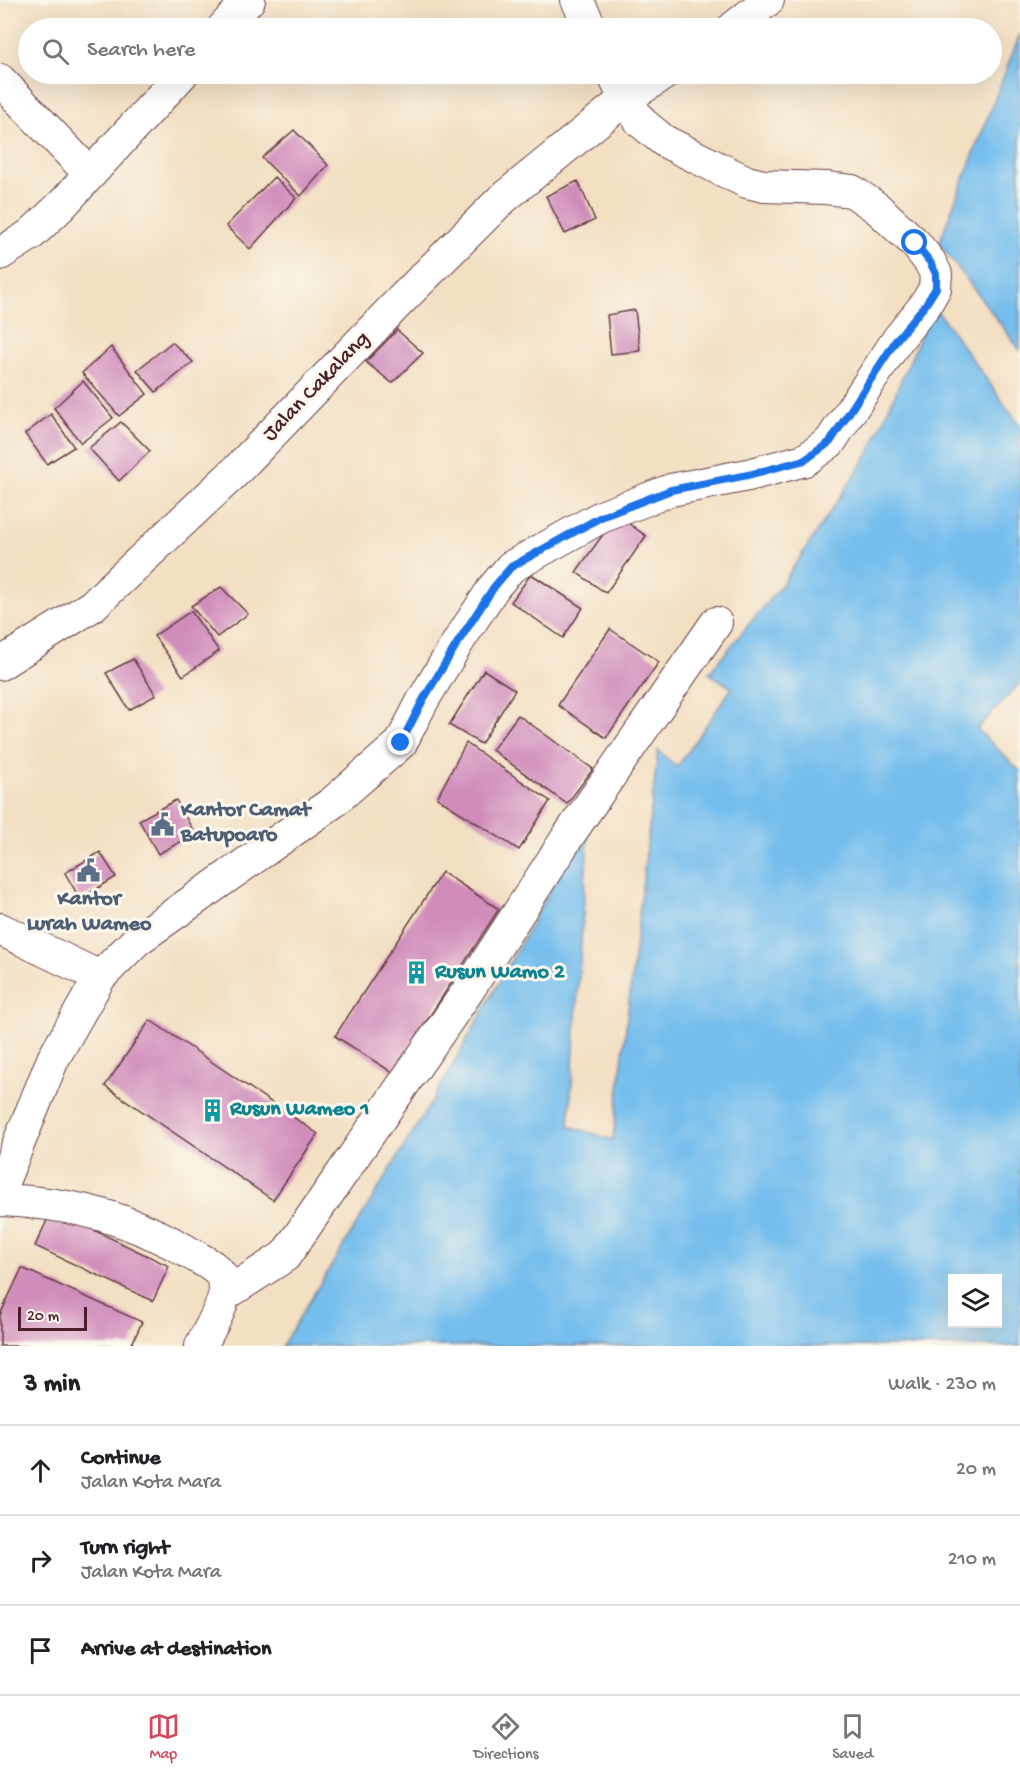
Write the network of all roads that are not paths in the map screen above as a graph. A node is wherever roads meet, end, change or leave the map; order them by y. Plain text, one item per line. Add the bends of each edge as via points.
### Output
1 (249, 0) edge
2 (577, 0) edge
3 (768, 0) edge
4 (232, 18) edge
5 (586, 18) edge
6 (746, 18) edge
7 (0, 80) edge
8 (173, 84) edge
9 (619, 86) edge
10 (90, 174) junction
11 (0, 254) edge
12 (716, 623) dead end
13 (0, 664) edge
14 (0, 929) edge
15 (100, 977) junction
16 (0, 1189) edge
17 (0, 1200) edge
18 (226, 1294) junction
19 (201, 1346) edge

1 - 4 street
2 - 5 street
3 - 6 street
7 - 10 street
8 - 10 street
9 - 13 street, Jalan Cakalang via 399,302 235,472 92,606
9 - 15 street via 641,122 664,141 747,182 852,190 915,243 936,274 936,288 897,339 830,442 805,460 671,490 601,517 511,567 458,642 401,743 332,803 136,940
10 - 11 street via 30,235
12 - 18 street via 285,1256
14 - 15 street
15 - 16 street via 53,1059
17 - 18 street via 74,1207 167,1239 216,1269 224,1279
18 - 19 street

